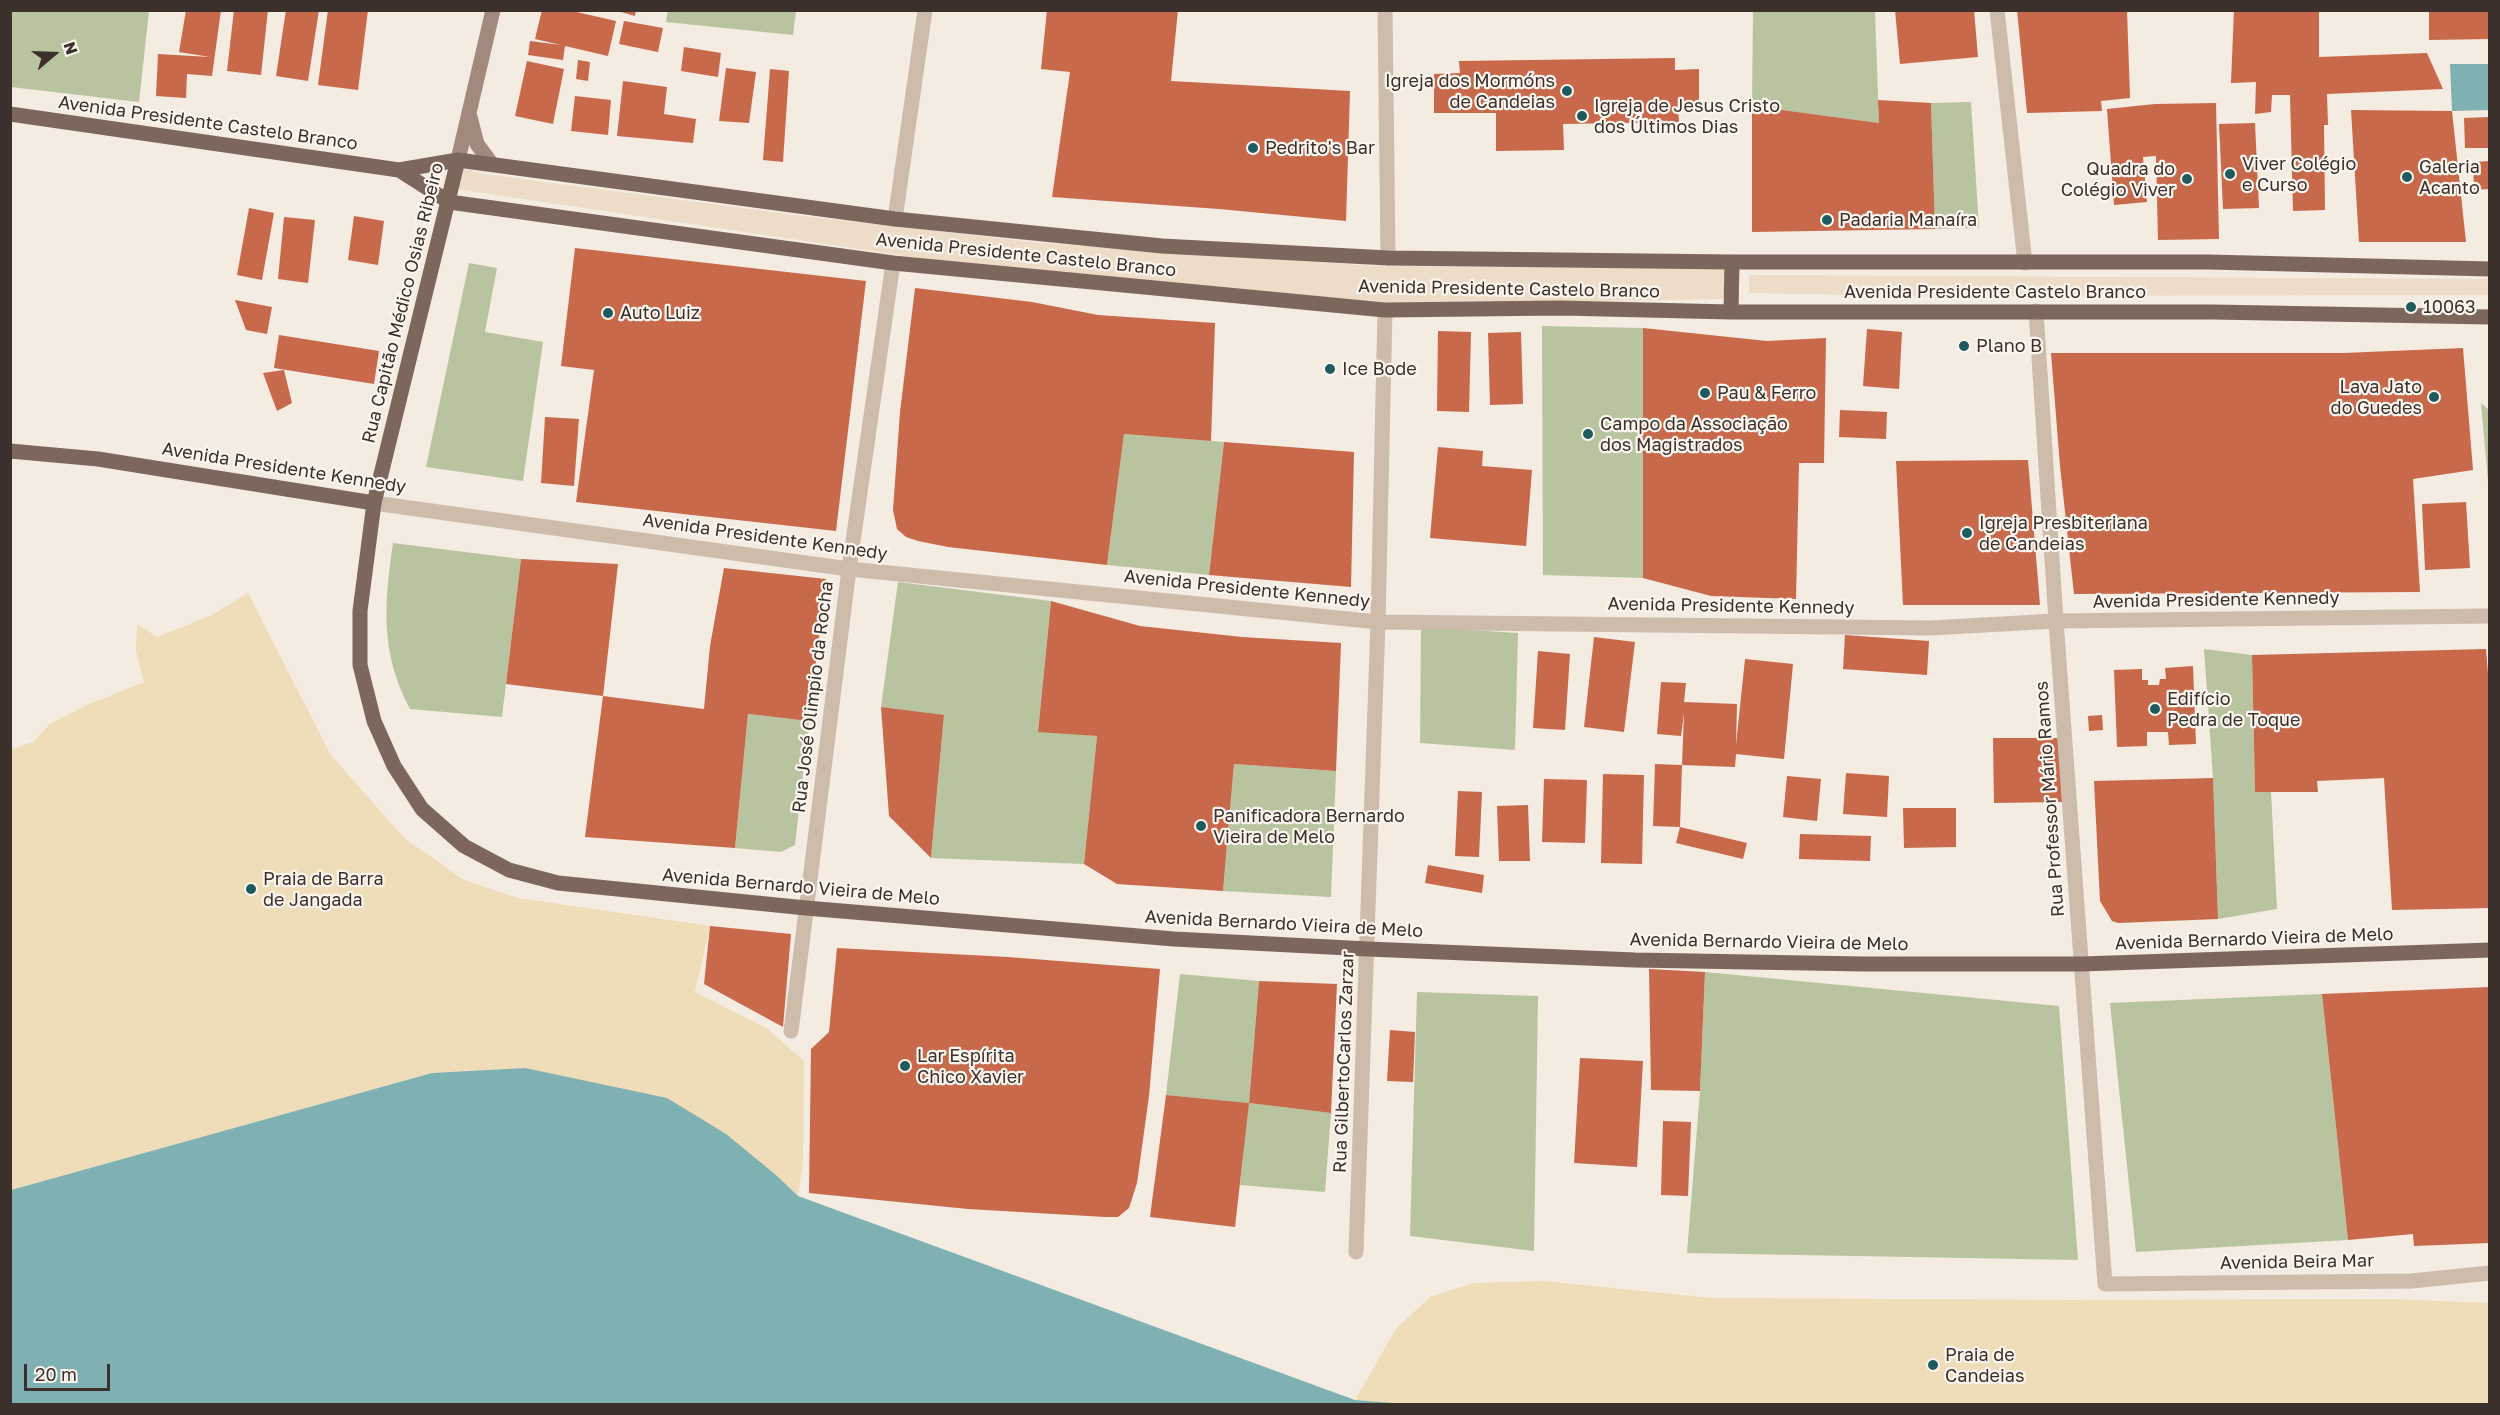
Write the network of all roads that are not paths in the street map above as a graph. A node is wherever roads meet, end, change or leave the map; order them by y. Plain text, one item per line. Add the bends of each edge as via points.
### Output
1 (493, 10) edge
2 (925, 10) edge
3 (1385, 10) edge
4 (1997, 10) edge
5 (470, 111) junction
6 (10, 114) edge
7 (458, 160) junction
8 (491, 163) junction
9 (399, 170) junction
10 (449, 202) junction
11 (895, 219) junction
12 (1388, 258) junction
13 (893, 262) junction
14 (1732, 262) junction
15 (2025, 263) junction
16 (2490, 269) edge
17 (1385, 310) junction
18 (2036, 311) junction
19 (1731, 312) junction
20 (2490, 317) edge
21 (10, 451) edge
22 (374, 503) junction
23 (849, 569) junction
24 (2490, 616) edge
25 (2056, 621) junction
26 (1378, 622) junction
27 (806, 908) junction
28 (1368, 950) junction
29 (2490, 950) edge
30 (2082, 964) junction
31 (791, 1031) dead end
32 (1356, 1252) dead end
33 (2490, 1273) edge
34 (2105, 1284) joint

1 - 5 main road, Rua Capitão Médico Osias Ribeiro
2 - 11 street
3 - 12 street
4 - 15 street
5 - 7 main road, Rua Capitão Médico Osias Ribeiro
5 - 8 main road, Rua Capitão Médico Osias Ribeiro via 477,144
6 - 9 main road, Avenida Presidente Castelo Branco
7 - 8 main road, Avenida Presidente Castelo Branco
7 - 9 main road, Avenida Presidente Castelo Branco
7 - 10 main road, Rua Capitão Médico Osias Ribeiro
8 - 11 main road, Avenida Presidente Castelo Branco
9 - 10 main road, Avenida Presidente Castelo Branco
10 - 13 main road, Avenida Presidente Castelo Branco
10 - 22 main road, Rua Capitão Médico Osias Ribeiro
11 - 12 main road, Avenida Presidente Castelo Branco via 1162,246
12 - 14 main road, Avenida Presidente Castelo Branco
13 - 17 main road, Avenida Presidente Castelo Branco
13 - 23 street, Rua José Olimpio da Rocha
14 - 15 main road, Avenida Presidente Castelo Branco
14 - 19 main road
15 - 16 main road, Avenida Presidente Castelo Branco via 2209,262
17 - 19 main road, Avenida Presidente Castelo Branco via 1561,308
17 - 26 street, Rua GilbertoCarlos Zarzar
18 - 19 main road, Avenida Presidente Castelo Branco
18 - 20 main road, Avenida Presidente Castelo Branco
18 - 25 street, Rua Professor Mário Ramos
21 - 22 main road, Avenida Presidente Kennedy via 98,459
22 - 23 street, Avenida Presidente Kennedy
22 - 27 main road, Avenida Bernardo Vieira de Melo via 360,611 360,665 374,722 394,766 422,809 464,846 509,870 558,883
23 - 26 street, Avenida Presidente Kennedy
23 - 27 street, Rua José Olimpio da Rocha
24 - 25 street, Avenida Presidente Kennedy
25 - 26 street, Avenida Presidente Kennedy via 1930,628
25 - 30 street, Rua Professor Mário Ramos
26 - 28 street, Rua GilbertoCarlos Zarzar
27 - 28 main road, Avenida Bernardo Vieira de Melo via 1174,939
27 - 31 street, Rua José Olimpio da Rocha
28 - 30 main road, Avenida Bernardo Vieira de Melo via 1647,960
28 - 32 street, Rua GilbertoCarlos Zarzar
29 - 30 main road, Avenida Bernardo Vieira de Melo
30 - 34 street, Rua Professor Mário Ramos
33 - 34 street, Avenida Beira Mar via 2410,1281

